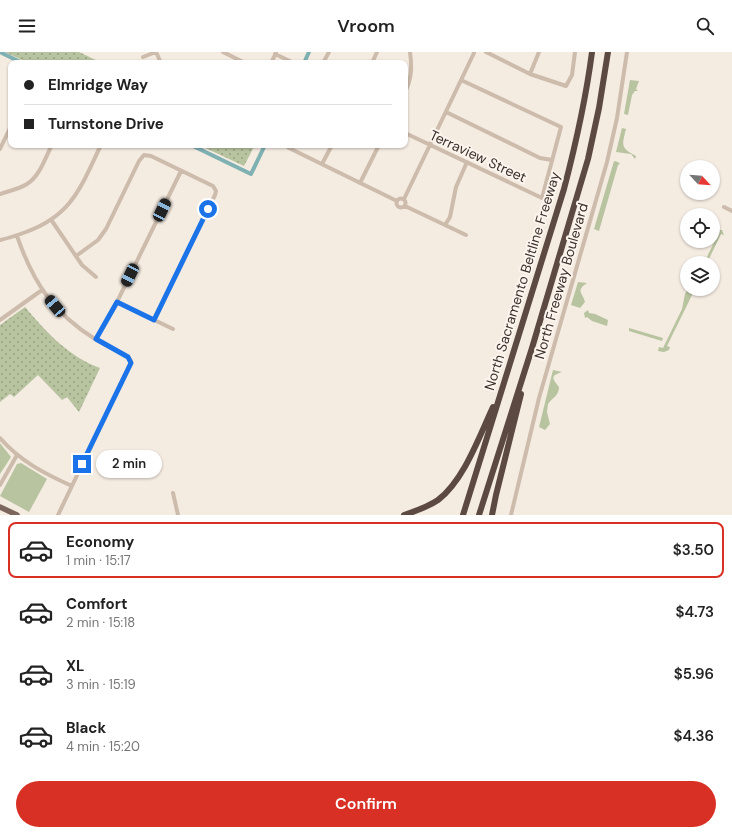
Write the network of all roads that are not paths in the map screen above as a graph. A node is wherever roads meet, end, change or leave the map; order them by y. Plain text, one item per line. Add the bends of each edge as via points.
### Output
1 (156, 52) edge
2 (223, 52) edge
3 (410, 52) edge
4 (475, 52) edge
5 (486, 52) edge
6 (501, 52) edge
7 (539, 52) edge
8 (575, 52) edge
9 (592, 52) edge
10 (608, 52) edge
11 (627, 52) edge
12 (276, 53) edge
13 (143, 57) dead end
14 (500, 58) junction
15 (239, 60) edge
16 (289, 60) edge
17 (530, 74) junction
18 (461, 80) junction
19 (408, 85) edge
20 (446, 112) junction
21 (8, 132) edge
22 (408, 135) edge
23 (430, 146) junction
24 (51, 148) edge
25 (100, 148) edge
26 (289, 148) edge
27 (330, 148) edge
28 (378, 148) edge
29 (0, 149) edge
30 (552, 160) junction
31 (467, 162) junction
32 (322, 164) junction
33 (181, 171) junction
34 (360, 183) junction
35 (0, 194) edge
36 (404, 199) junction
37 (397, 201) junction
38 (405, 206) junction
39 (724, 207) dead end
40 (732, 211) edge
41 (52, 221) junction
42 (446, 225) junction
43 (466, 235) dead end
44 (16, 236) junction
45 (0, 240) edge
46 (76, 256) junction
47 (96, 277) dead end
48 (42, 290) junction
49 (117, 302) junction
50 (0, 320) edge
51 (154, 320) junction
52 (173, 329) dead end
53 (96, 339) junction
54 (532, 348) junction
55 (502, 388) junction
56 (0, 438) edge
57 (17, 455) junction
58 (0, 485) edge
59 (72, 486) junction
60 (173, 493) dead end
61 (0, 507) edge
62 (479, 514) edge
63 (17, 515) edge
64 (58, 515) edge
65 (178, 515) edge
66 (404, 515) edge
67 (463, 515) edge
68 (492, 515) edge
69 (511, 515) edge

1 - 13 street
2 - 15 street
3 - 19 street via 411,78
4 - 18 street
5 - 14 street
6 - 14 street
7 - 17 street
8 - 17 street via 572,75 566,86
9 - 55 highway, North Sacramento Beltline Freeway via 588,84 564,189
10 - 54 highway, North Sacramento Beltline Freeway via 588,159
11 - 69 street, North Freeway Boulevard via 609,154 539,398
12 - 16 street
14 - 17 street
18 - 20 street
18 - 30 street via 561,127
20 - 23 street
20 - 30 street via 540,158
21 - 29 street
22 - 23 street, Terraview Street
23 - 31 street, Terraview Street
23 - 36 street
24 - 35 street via 40,170 31,181
25 - 41 street via 76,196
26 - 32 street
27 - 32 street
28 - 34 street
30 - 31 street, Terraview Street via 542,198
31 - 42 street via 456,187
32 - 34 street
33 - 46 street via 144,155 106,229 93,244
33 - 49 street
33 - 51 street via 215,188 215,196
34 - 37 street
36 - 37 street
36 - 38 street
37 - 38 street via 400,207
38 - 42 street
39 - 40 street
41 - 44 street
41 - 46 street
42 - 43 street
44 - 45 street
44 - 48 street
46 - 47 street via 86,270
48 - 50 street
48 - 53 street via 55,306
49 - 51 street
49 - 53 street
51 - 52 street
53 - 59 street via 128,357 131,363
54 - 62 highway, North Sacramento Beltline Freeway
54 - 68 highway
55 - 66 highway via 457,480 437,500
55 - 67 highway, North Sacramento Beltline Freeway
56 - 57 street
57 - 58 street
57 - 59 street via 42,472
59 - 64 street
60 - 65 street
61 - 63 main road

